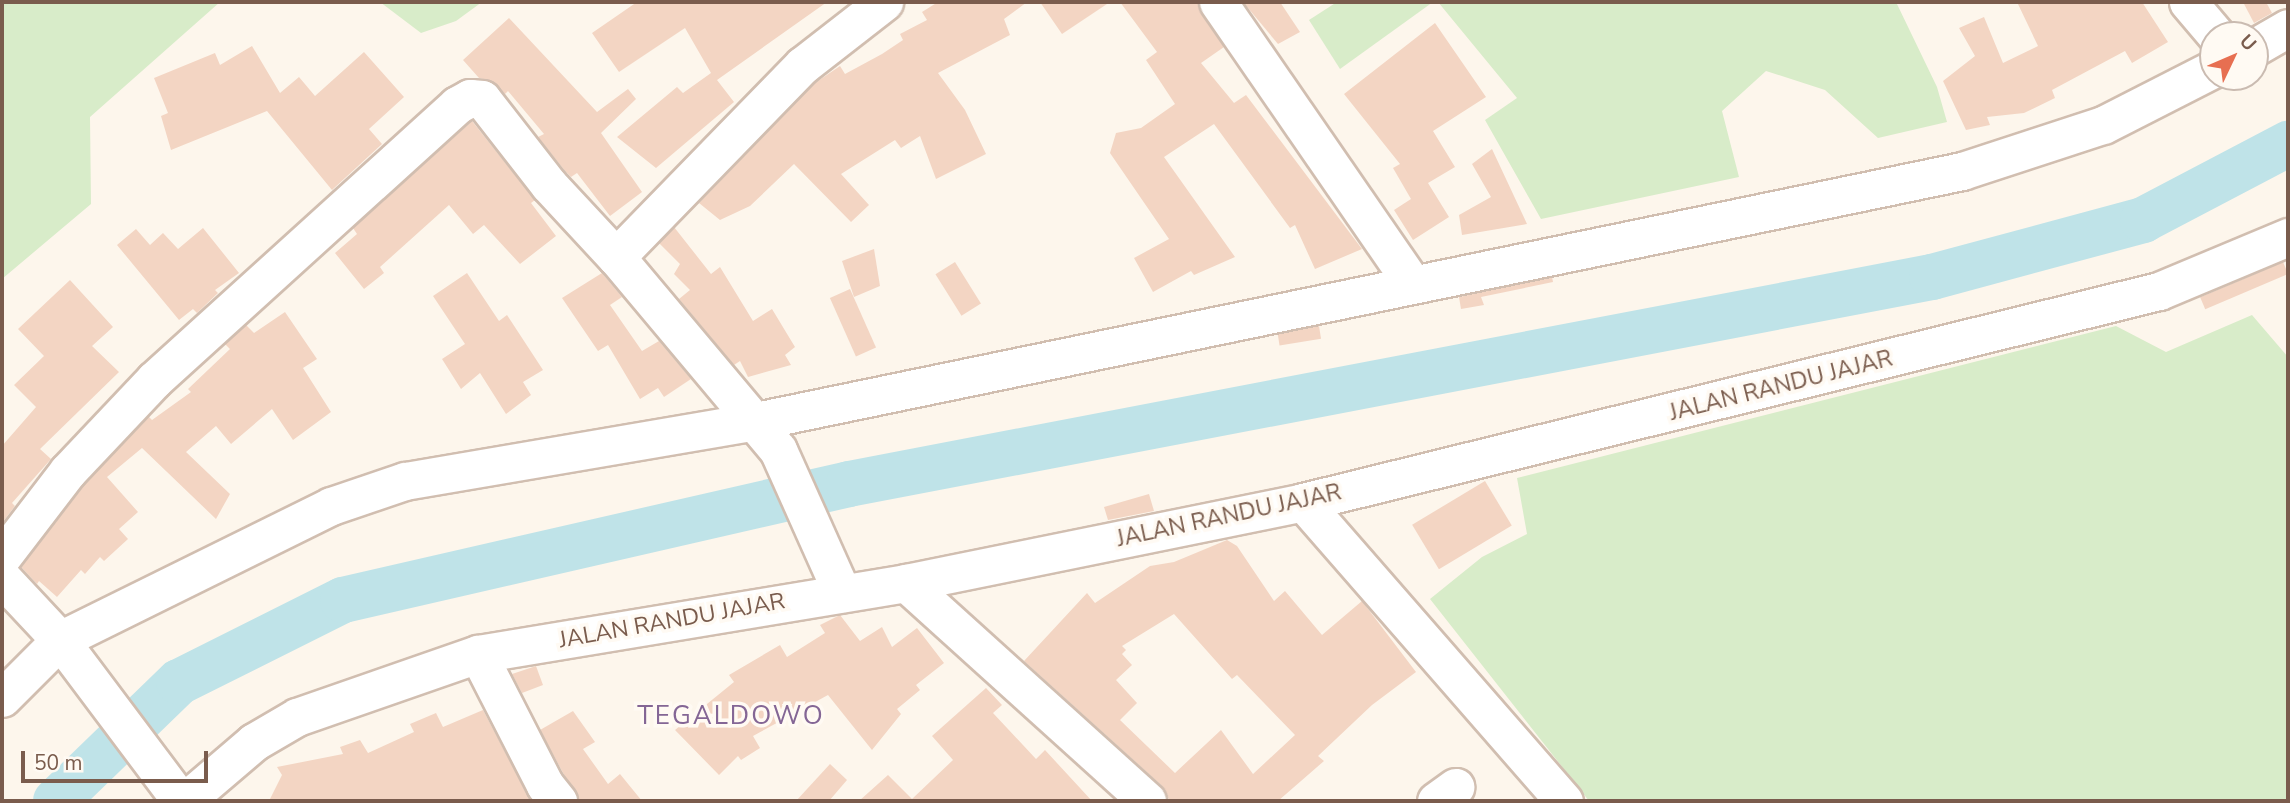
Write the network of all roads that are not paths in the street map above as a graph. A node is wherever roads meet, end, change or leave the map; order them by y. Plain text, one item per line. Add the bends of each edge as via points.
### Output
1 (884, 2) edge
2 (1218, 2) edge
3 (2188, 2) edge
4 (2204, 21) edge
5 (2288, 29) edge
6 (2269, 39) edge
7 (2199, 76) edge
8 (2288, 237) edge
9 (616, 257) junction
10 (1412, 283) junction
11 (756, 421) junction
12 (1303, 502) junction
13 (2, 557) edge
14 (2, 578) edge
15 (906, 583) junction
16 (842, 593) junction
17 (69, 653) junction
18 (478, 654) junction
19 (2, 698) edge
20 (177, 794) edge
21 (558, 801) edge
22 (1147, 801) edge
23 (1564, 801) edge

1 - 9 street via 803,65
2 - 10 street
3 - 4 street
5 - 6 street
7 - 10 street via 2103,125 1962,171
8 - 12 street, JALAN RANDU JAJAR via 2159,291
9 - 11 street
9 - 13 street via 549,185 482,99 470,98 154,380 68,471
10 - 11 street
11 - 16 street via 778,450
11 - 17 street via 405,481 331,506 274,532
12 - 15 street, JALAN RANDU JAJAR
12 - 23 street
14 - 17 street
15 - 16 street, JALAN RANDU JAJAR
15 - 22 street
16 - 18 street, JALAN RANDU JAJAR
17 - 19 street
17 - 20 street
18 - 20 street, JALAN RANDU JAJAR via 297,717
18 - 21 street

